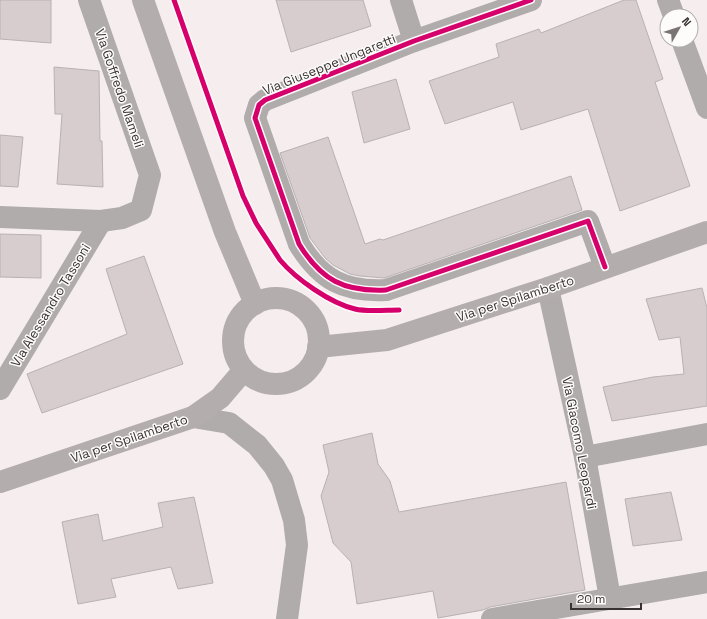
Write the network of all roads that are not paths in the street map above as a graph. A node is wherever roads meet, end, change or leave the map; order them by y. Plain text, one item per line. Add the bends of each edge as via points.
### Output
1 (89, 0) edge
2 (142, 0) edge
3 (401, 0) edge
4 (531, 0) edge
5 (414, 41) junction
6 (685, 48) edge
7 (707, 108) edge
8 (0, 217) edge
9 (101, 221) junction
10 (707, 232) edge
11 (605, 267) junction
12 (548, 288) junction
13 (255, 304) junction
14 (318, 348) junction
15 (244, 370) junction
16 (0, 389) edge
17 (193, 417) junction
18 (707, 434) edge
19 (585, 457) junction
20 (0, 482) edge
21 (707, 582) edge
22 (610, 598) junction
23 (544, 615) edge
24 (287, 619) edge
25 (492, 619) edge

1 - 9 street, Via Goffredo Mameli via 150,175 140,210 122,218
2 - 13 main road via 224,232
3 - 5 street, Via Giuseppe Ungaretti
4 - 5 street, Via Giuseppe Ungaretti
5 - 11 street, Via Giuseppe Ungaretti via 264,100 258,105 256,118 299,244 307,257 320,272 335,282 352,289 386,290 588,221
6 - 7 street
8 - 9 street
9 - 16 street, Via Alessandro Tassoni
10 - 11 main road, Via per Spilamberto
11 - 12 main road, Via per Spilamberto
12 - 14 main road, Via per Spilamberto via 387,340
12 - 19 street, Via Giacomo Leopardi
13 - 14 main road via 270,299 286,300 300,306 311,317 318,332
13 - 15 main road via 245,311 233,334 233,347 237,360
14 - 15 main road via 314,361 306,372 295,380 282,384 268,384 255,379
15 - 17 main road, Via per Spilamberto via 220,398
17 - 20 main road, Via per Spilamberto
17 - 24 street via 229,424 256,445 282,480 294,520 297,545
18 - 19 street
19 - 22 street, Via Giacomo Leopardi
21 - 22 street
22 - 23 street
23 - 25 street

